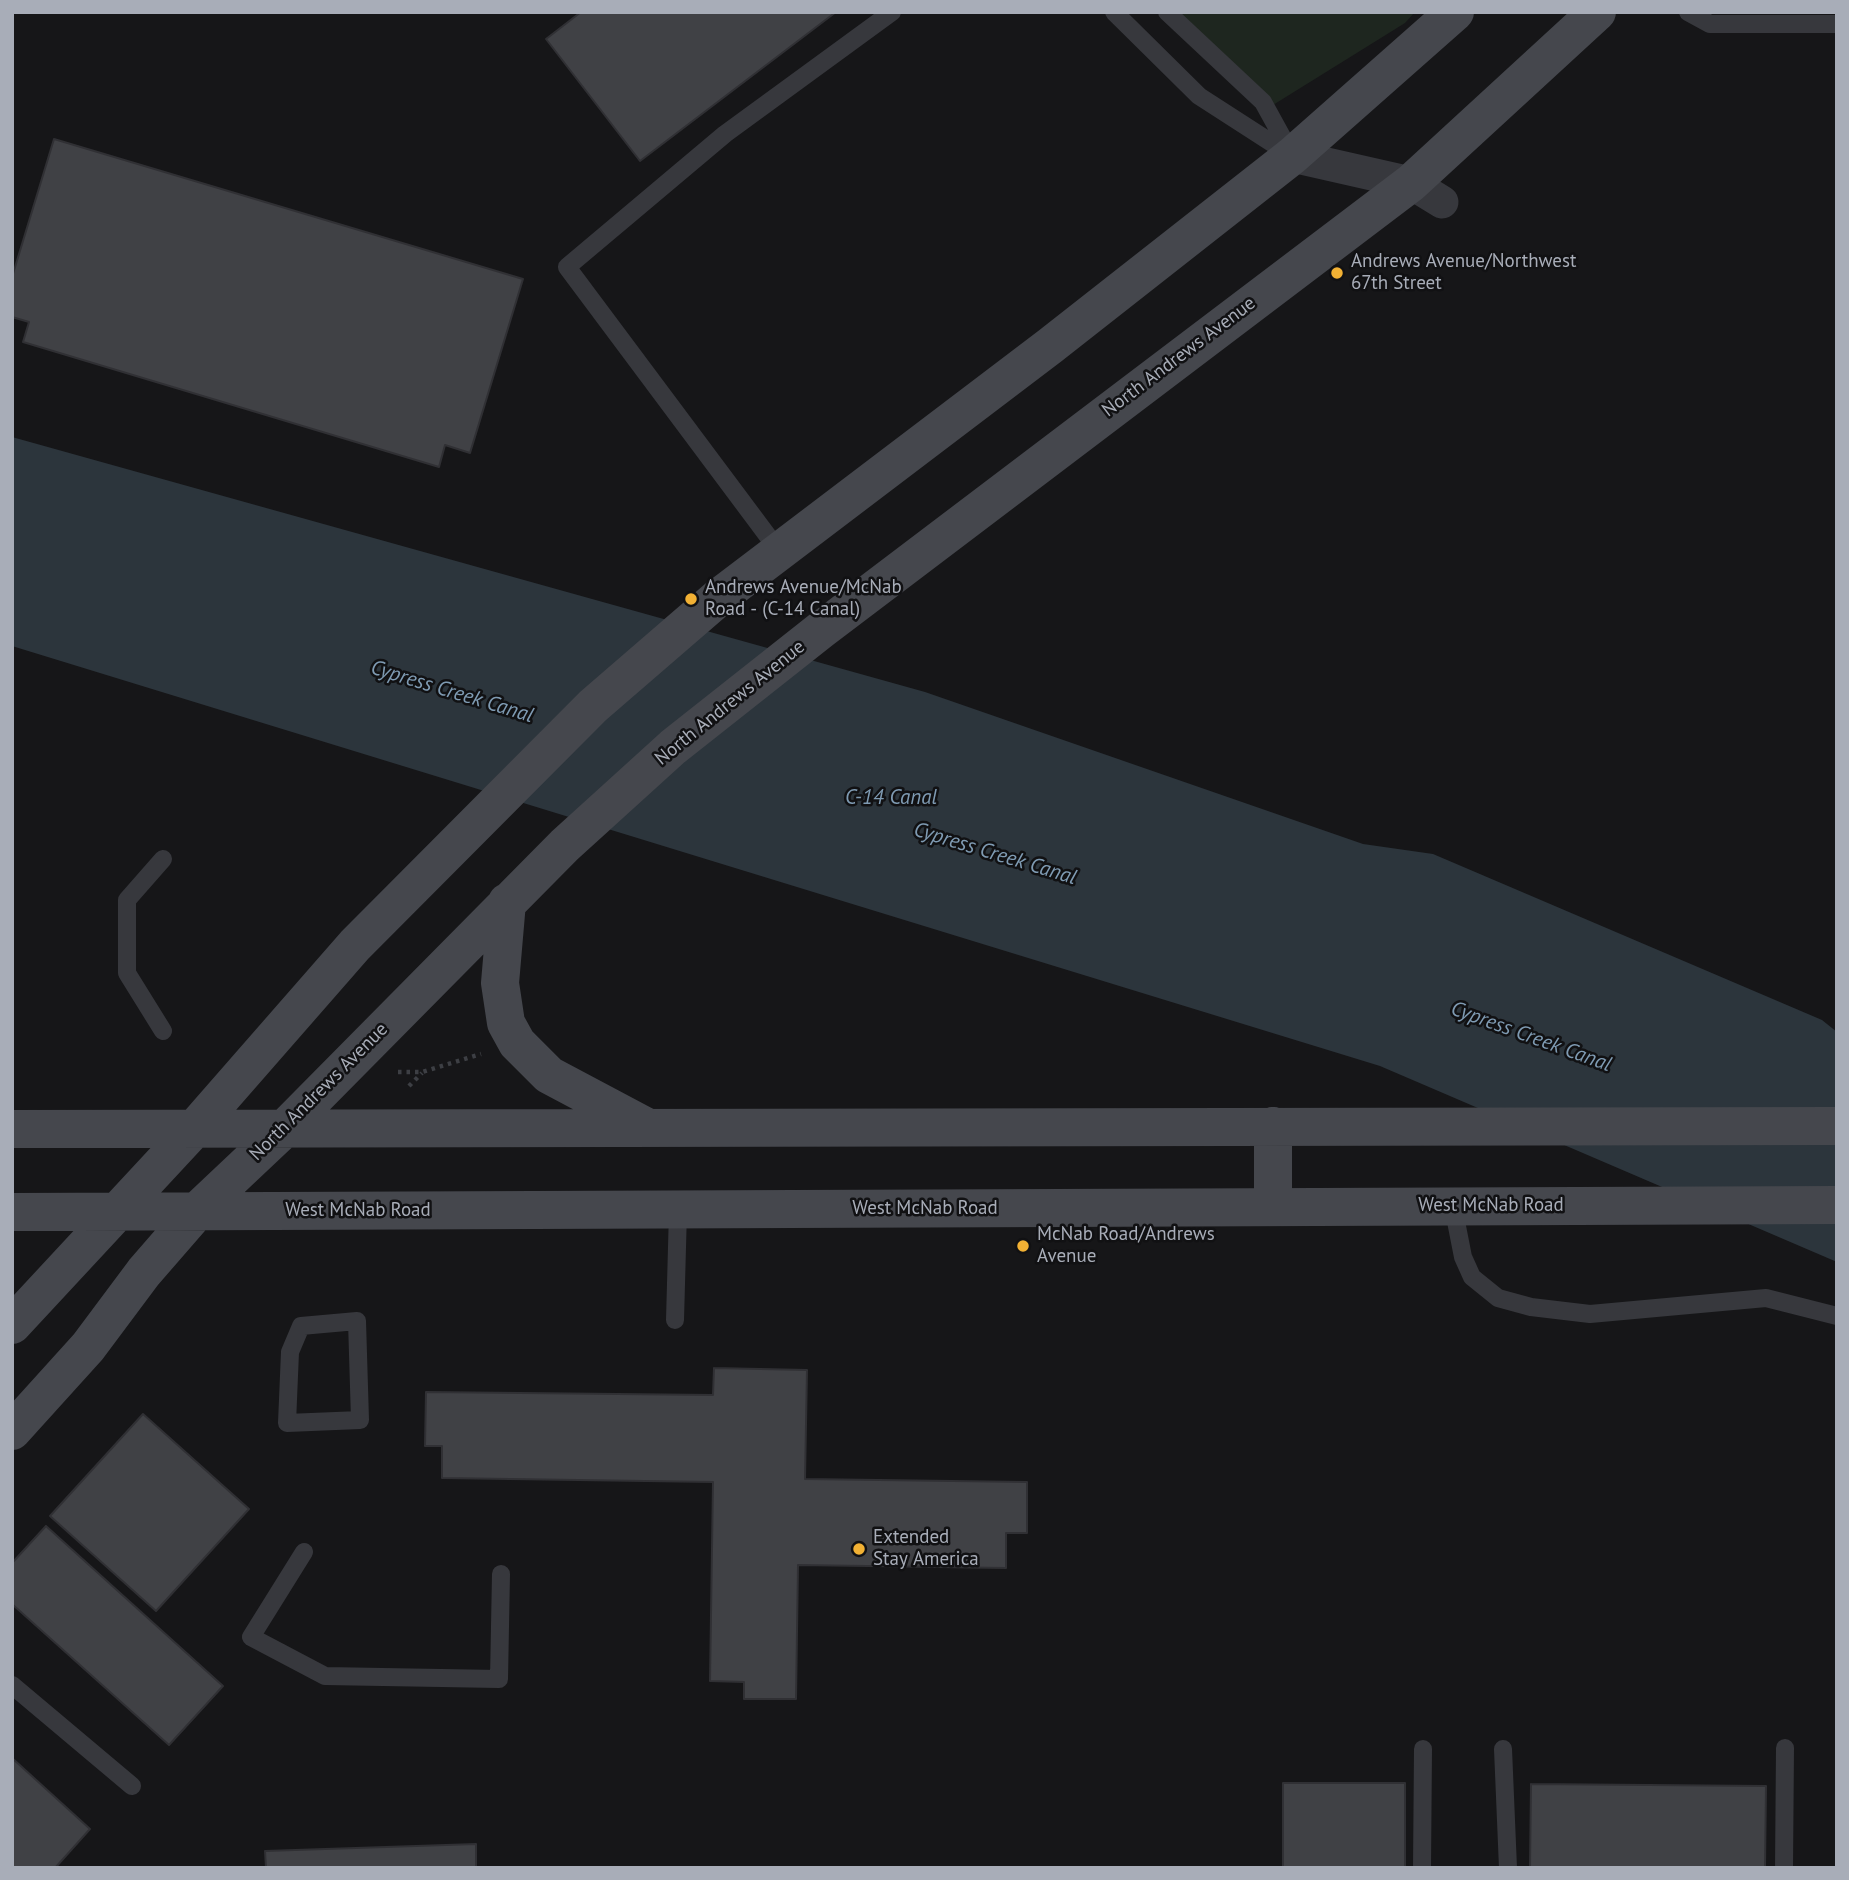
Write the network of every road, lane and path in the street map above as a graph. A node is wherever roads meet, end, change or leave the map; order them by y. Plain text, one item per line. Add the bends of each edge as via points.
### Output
1 (892, 12) edge
2 (1114, 12) edge
3 (1167, 12) edge
4 (1455, 12) edge
5 (1597, 12) edge
6 (1688, 12) edge
7 (1837, 24) edge
8 (1293, 156) junction
9 (1426, 192) junction
10 (779, 551) junction
11 (163, 859) dead end
12 (507, 902) junction
13 (163, 1031) dead end
14 (483, 1053) dead end
15 (398, 1072) dead end
16 (422, 1072) junction
17 (409, 1086) dead end
18 (1273, 1126) junction
19 (1837, 1126) edge
20 (195, 1128) junction
21 (285, 1128) junction
22 (648, 1128) junction
23 (12, 1129) edge
24 (1837, 1205) edge
25 (1453, 1206) junction
26 (1273, 1207) junction
27 (197, 1211) junction
28 (678, 1211) junction
29 (12, 1212) edge
30 (117, 1212) junction
31 (1837, 1315) edge
32 (675, 1320) dead end
33 (357, 1321) joint
34 (12, 1325) edge
35 (12, 1431) edge
36 (304, 1552) dead end
37 (501, 1574) dead end
38 (12, 1685) edge
39 (1785, 1748) dead end
40 (1423, 1749) dead end
41 (1503, 1749) dead end
42 (132, 1786) dead end
43 (1422, 1868) edge
44 (1508, 1868) edge
45 (1784, 1868) edge

1 - 10 lane via 725,134 567,267
2 - 8 lane via 1199,96
3 - 8 lane via 1264,102
4 - 8 main road
5 - 9 main road, North Andrews Avenue
6 - 7 lane via 1710,24
8 - 9 street
8 - 10 main road
9 - 12 main road, North Andrews Avenue via 821,630 673,747
10 - 20 main road via 593,706 478,818 355,945
11 - 13 lane via 127,901 127,973
12 - 21 main road, North Andrews Avenue
12 - 22 main road via 500,983 506,1023 517,1043 549,1075
14 - 16 path
15 - 16 path
16 - 17 path
18 - 19 main road
18 - 22 main road
18 - 26 main road
20 - 21 main road
20 - 23 main road
20 - 30 main road
21 - 22 main road
21 - 27 main road, North Andrews Avenue
24 - 25 main road, West McNab Road
25 - 26 main road, West McNab Road
25 - 31 lane via 1472,1277 1499,1298 1590,1314 1766,1298
26 - 28 main road, West McNab Road
27 - 28 main road, West McNab Road
27 - 30 main road, West McNab Road
27 - 35 main road, North Andrews Avenue via 88,1347
28 - 32 lane
29 - 30 main road, West McNab Road
30 - 34 main road
33 - 33 lane via 360,1420 287,1423 290,1352 301,1326
36 - 37 lane via 251,1637 326,1676 499,1679
38 - 42 lane
39 - 45 lane
40 - 43 lane
41 - 44 lane

